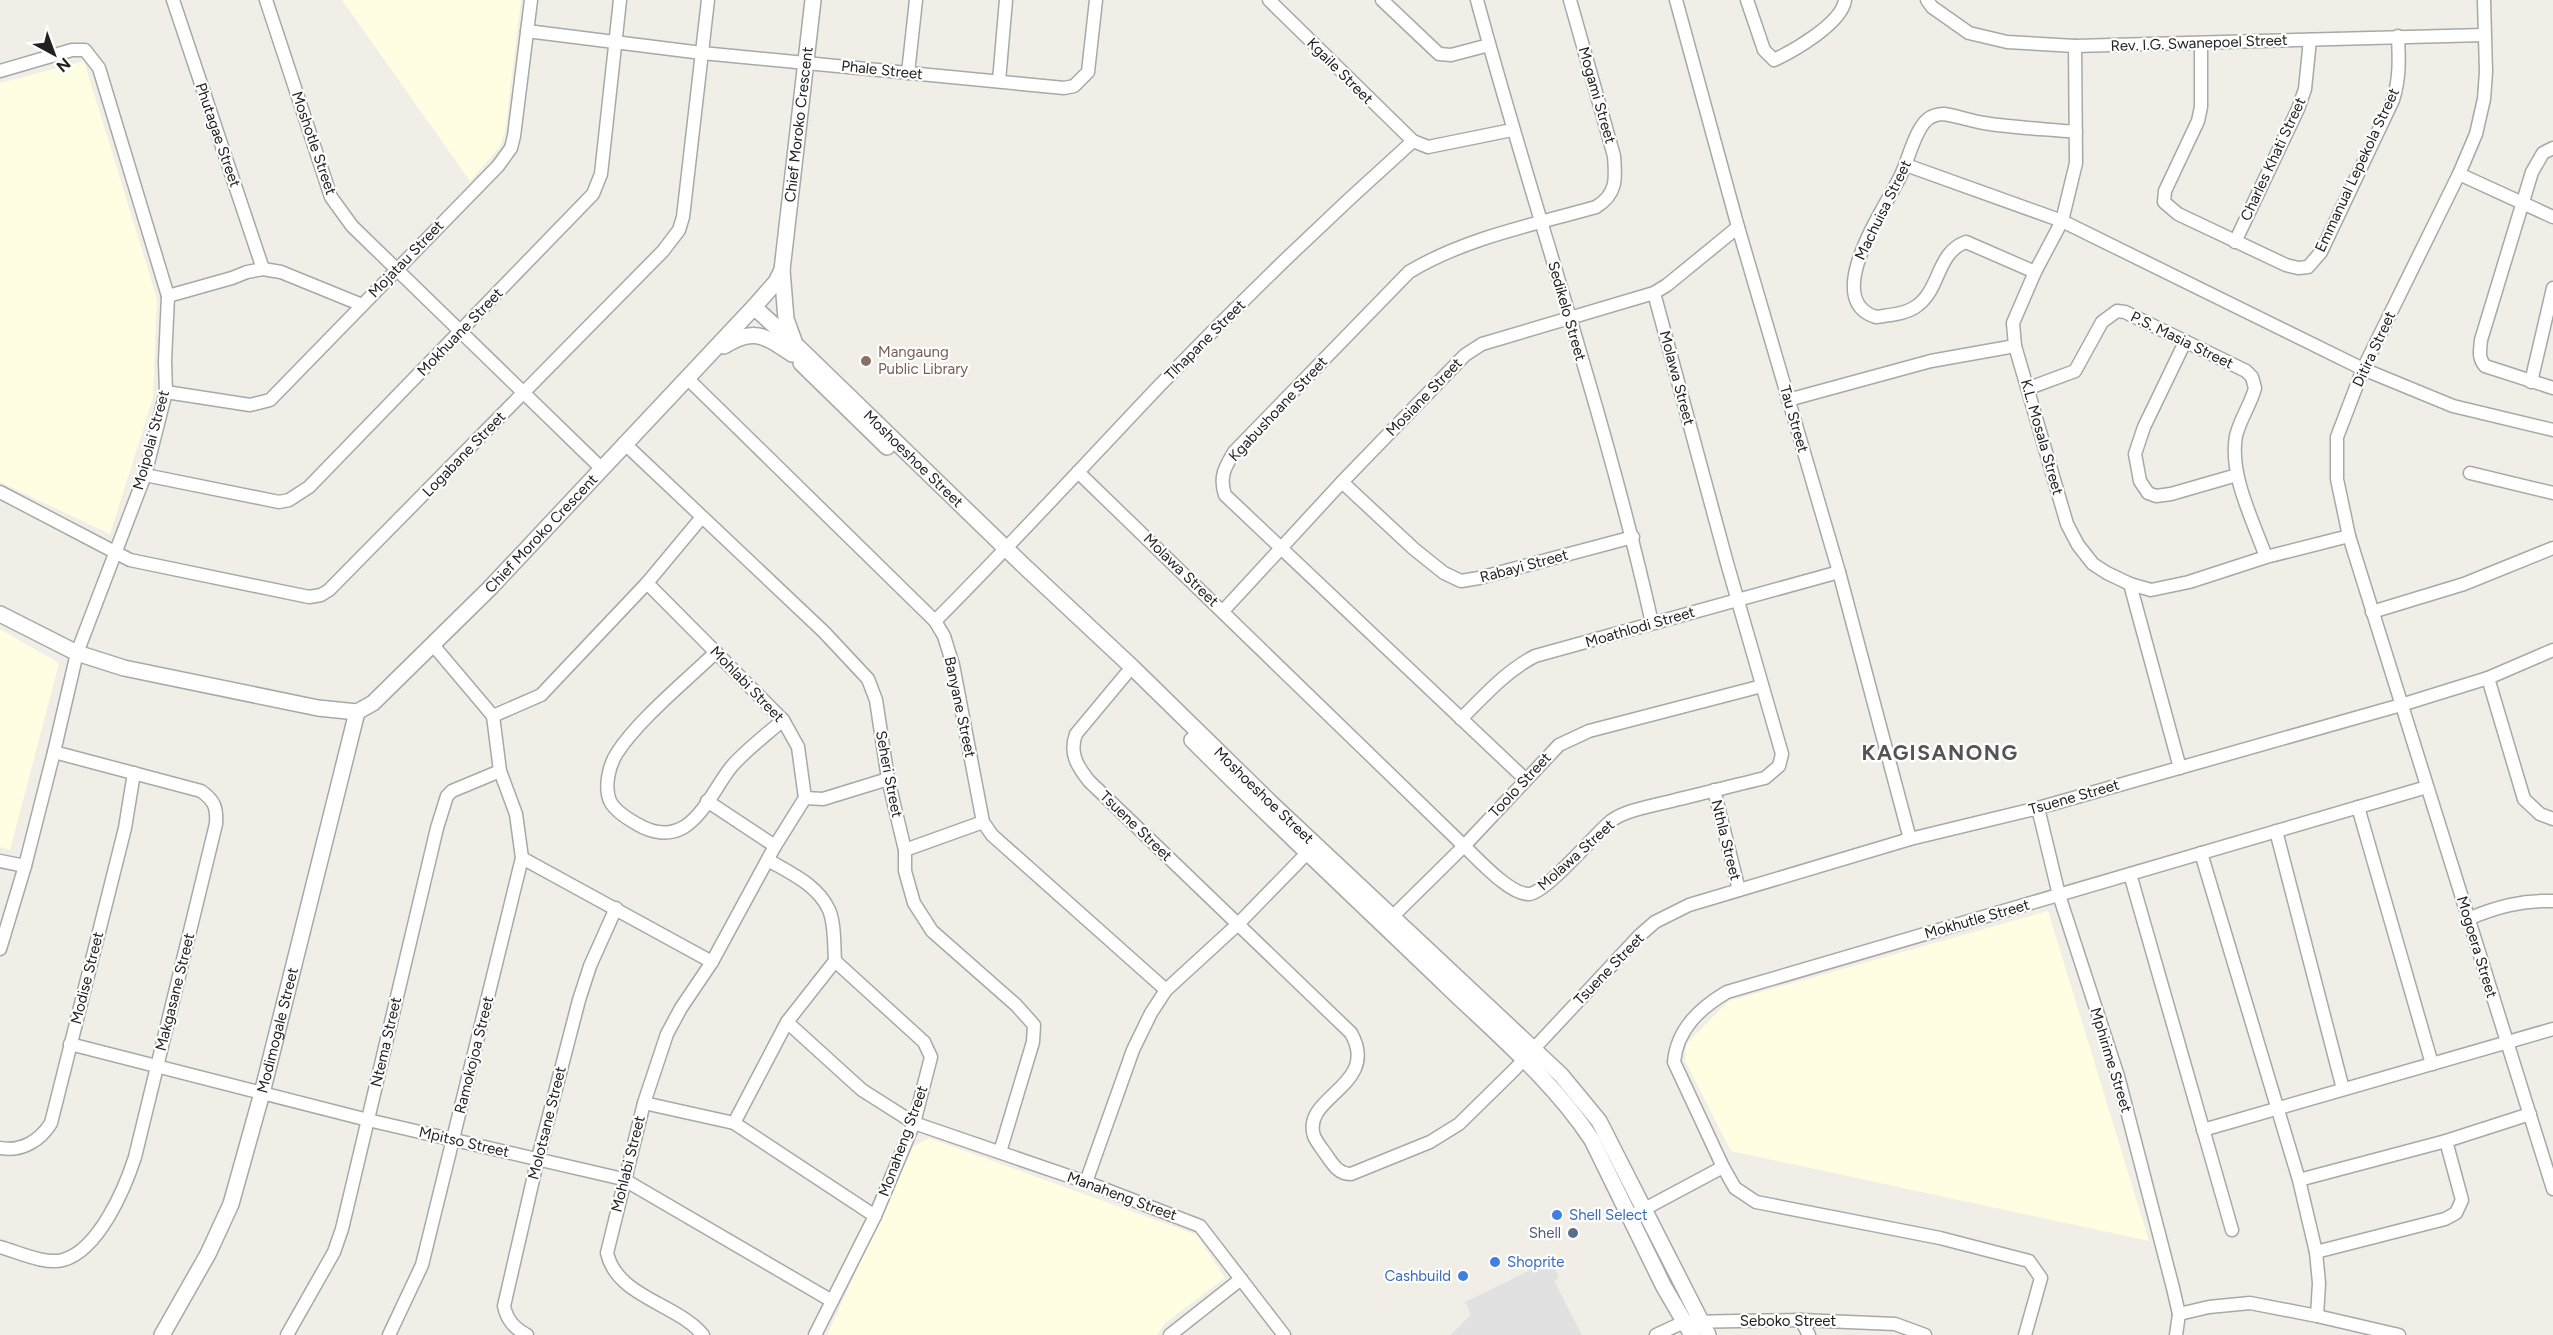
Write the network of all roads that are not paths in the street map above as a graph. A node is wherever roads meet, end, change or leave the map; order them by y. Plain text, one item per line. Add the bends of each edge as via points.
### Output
1 (173, 0) edge
2 (266, 0) edge
3 (531, 0) edge
4 (620, 0) edge
5 (708, 0) edge
6 (813, 0) edge
7 (915, 0) edge
8 (1006, 0) edge
9 (1096, 0) edge
10 (1269, 0) edge
11 (1382, 0) edge
12 (1477, 0) edge
13 (1570, 0) edge
14 (1676, 0) edge
15 (1845, 0) edge
16 (1927, 0) edge
17 (2484, 0) edge
18 (1750, 1) edge
19 (527, 31) junction
20 (2484, 34) junction
21 (2398, 36) junction
22 (2310, 40) junction
23 (615, 42) junction
24 (2200, 44) junction
25 (1489, 45) junction
26 (2075, 46) junction
27 (702, 53) junction
28 (807, 63) junction
29 (0, 71) edge
30 (908, 73) junction
31 (999, 81) junction
32 (1512, 130) junction
33 (2076, 132) junction
34 (1413, 141) junction
35 (2553, 148) edge
36 (1906, 165) junction
37 (2459, 174) junction
38 (1613, 191) joint
39 (2521, 204) junction
40 (2553, 217) edge
41 (2062, 220) junction
42 (1542, 223) junction
43 (1738, 227) junction
44 (2235, 242) junction
45 (263, 269) junction
46 (396, 269) junction
47 (782, 270) junction
48 (2035, 272) junction
49 (2553, 288) edge
50 (1654, 293) junction
51 (168, 296) junction
52 (362, 304) junction
53 (752, 309) junction
54 (1568, 319) junction
55 (462, 330) junction
56 (2185, 342) junction
57 (2015, 346) junction
58 (795, 350) junction
59 (708, 355) junction
60 (2363, 369) junction
61 (687, 378) junction
62 (2531, 382) junction
63 (2029, 388) junction
64 (2553, 388) edge
65 (166, 392) junction
66 (525, 393) junction
67 (1788, 400) junction
68 (2553, 430) edge
69 (624, 443) junction
70 (601, 468) junction
71 (1078, 472) junction
72 (2470, 473) dead end
73 (145, 475) junction
74 (2237, 475) junction
75 (1342, 482) junction
76 (0, 492) edge
77 (2553, 493) edge
78 (702, 517) junction
79 (2349, 536) junction
80 (1633, 537) junction
81 (1283, 548) junction
82 (2553, 548) edge
83 (115, 550) junction
84 (1004, 553) junction
85 (2266, 557) junction
86 (1839, 572) junction
87 (647, 583) junction
88 (2130, 584) junction
89 (1737, 599) junction
90 (1223, 611) junction
91 (2373, 612) junction
92 (0, 614) edge
93 (935, 621) junction
94 (1652, 624) junction
95 (433, 645) junction
96 (2553, 650) edge
97 (716, 652) junction
98 (77, 653) junction
99 (1126, 674) junction
100 (2488, 678) junction
101 (1762, 686) junction
102 (2401, 705) junction
103 (357, 712) junction
104 (494, 716) junction
105 (1461, 719) junction
106 (783, 720) junction
107 (54, 752) junction
108 (2180, 768) junction
109 (500, 771) junction
110 (134, 773) junction
111 (888, 778) junction
112 (1525, 779) junction
113 (2427, 787) junction
114 (1714, 790) junction
115 (805, 798) junction
116 (708, 801) junction
117 (2358, 807) junction
118 (2038, 808) junction
119 (2553, 819) edge
120 (983, 822) junction
121 (2276, 831) junction
122 (1910, 839) junction
123 (775, 846) junction
124 (1464, 846) junction
125 (1312, 848) junction
126 (905, 850) junction
127 (2201, 853) junction
128 (522, 858) junction
129 (768, 860) junction
130 (0, 861) edge
131 (25, 866) junction
132 (2130, 874) junction
133 (1739, 890) junction
134 (2059, 895) junction
135 (2553, 901) edge
136 (616, 908) junction
137 (2468, 920) junction
138 (1388, 921) junction
139 (1238, 924) junction
140 (0, 949) edge
141 (835, 961) junction
142 (712, 962) junction
143 (1166, 990) junction
144 (787, 1022) junction
145 (2553, 1029) edge
146 (2506, 1042) junction
147 (70, 1044) junction
148 (1533, 1047) junction
149 (1523, 1060) junction
150 (2432, 1064) junction
151 (157, 1068) junction
152 (2343, 1089) junction
153 (262, 1093) junction
154 (644, 1103) junction
155 (2276, 1109) junction
156 (2530, 1114) junction
157 (368, 1120) junction
158 (914, 1122) junction
159 (734, 1123) junction
160 (2203, 1130) junction
161 (453, 1140) junction
162 (2446, 1141) junction
163 (0, 1148) edge
164 (1000, 1152) junction
165 (538, 1158) junction
166 (1723, 1167) junction
167 (624, 1179) junction
168 (2299, 1180) junction
169 (1086, 1182) junction
170 (2553, 1189) edge
171 (1644, 1209) junction
172 (875, 1216) junction
173 (1629, 1217) junction
174 (2232, 1230) dead end
175 (0, 1248) edge
176 (2316, 1252) junction
177 (1241, 1279) junction
178 (832, 1301) junction
179 (2179, 1314) junction
180 (2317, 1316) junction
181 (1801, 1320) junction
182 (1688, 1328) edge
183 (1705, 1328) edge
184 (1172, 1334) edge
185 (162, 1335) edge
186 (287, 1335) edge
187 (389, 1335) edge
188 (527, 1335) edge
189 (703, 1335) edge
190 (815, 1335) edge
191 (1284, 1335) edge
192 (1656, 1335) edge
193 (1809, 1335) edge
194 (1925, 1335) edge
195 (2025, 1335) edge
196 (2176, 1335) edge
197 (2399, 1335) edge

1 - 45 street, Phutagae Street
2 - 46 street, Moshotle Street via 331,197 352,226
3 - 19 street, Mojatau Street
4 - 23 street, Mokhuane Street
5 - 27 street, Logabane Street
6 - 28 street, Chief Moroko Crescent
7 - 30 street
8 - 31 street
9 - 31 street, Phale Street via 1088,72 1082,80 1064,88
10 - 34 street, Kgaile Street
11 - 25 street via 1439,54 1451,55
12 - 25 street, Sedikelo Street
13 - 38 street, Mogami Street via 1614,156 1617,180
14 - 43 street, Tau Street
15 - 18 street via 1834,21 1774,60 1764,50
16 - 26 street, Rev. I.G. Swanepoel Street via 1932,8 1969,33 2007,42
17 - 20 street, Ditira Street
19 - 23 street, Phale Street
19 - 46 street, Mojatau Street via 511,148
20 - 21 street, Rev. I.G. Swanepoel Street
20 - 37 street, Ditira Street via 2484,99 2476,134
21 - 22 street, Rev. I.G. Swanepoel Street
21 - 44 street, Emmanual Lepekola Street via 2398,85 2393,100 2314,261 2308,267 2286,266
22 - 24 street, Rev. I.G. Swanepoel Street
22 - 44 street, Charles Khati Street via 2305,89 2298,109
23 - 27 street, Phale Street
23 - 55 street, Mokhuane Street via 598,185
24 - 26 street, Rev. I.G. Swanepoel Street
24 - 44 street, Emmanual Lepekola Street via 2200,114 2165,191 2164,202 2178,214
25 - 32 street, Sedikelo Street
26 - 33 street, K.L. Mosala Street
27 - 28 street, Phale Street
27 - 66 street, Logabane Street via 679,230
28 - 30 street, Phale Street
28 - 47 street, Chief Moroko Crescent
29 - 51 street, Moipolai Street via 72,50 89,54 99,68
30 - 31 street, Phale Street
32 - 34 street via 1428,147
32 - 42 street, Sedikelo Street
33 - 36 street, Machuisa Street via 1985,123 1941,114 1928,117 1918,131
33 - 41 street, K.L. Mosala Street via 2076,163
34 - 71 street, Tlhapane Street via 1320,224
35 - 39 street via 2548,148 2538,160
36 - 41 street
36 - 48 street, Machuisa Street via 1856,264 1853,284 1857,300 1867,314 1876,317 1915,308 1926,298 1953,248 1966,242
37 - 39 street
37 - 60 street, Ditira Street
38 - 42 street, Kgabushoane Street via 1596,207
39 - 40 street
39 - 62 street via 2479,352 2485,366
41 - 48 street, K.L. Mosala Street
41 - 60 street
42 - 54 street, Sedikelo Street
42 - 81 street, Kgabushoane Street via 1471,243 1433,257 1409,272 1234,452 1224,468 1225,495
43 - 50 street, Mosiane Street
43 - 67 street, Tau Street
45 - 51 street
45 - 52 street via 281,272
46 - 52 street, Mojatau Street
46 - 55 street, Moshotle Street
47 - 53 street, Chief Moroko Crescent
47 - 58 street via 786,319
48 - 57 street, K.L. Mosala Street via 2013,323
49 - 62 street
50 - 54 street, Mosiane Street
50 - 89 street, Molawa Street
51 - 65 street, Moipolai Street
52 - 65 street, Mojatau Street via 266,403 250,405
53 - 58 street, Moshoeshoe Street
53 - 59 street, Chief Moroko Crescent
54 - 75 street, Mosiane Street via 1482,344 1465,355
54 - 80 street, Sedikelo Street
55 - 66 street, Moshotle Street
55 - 73 street, Mokhuane Street via 309,487 290,500 265,500
56 - 63 street, P.S. Masia Street via 2117,311 2102,322 2075,371
56 - 74 street, P.S. Masia Street via 2246,371 2254,383 2253,396 2236,434
56 - 74 street via 2135,454 2140,481 2148,493 2156,496
57 - 63 street, K.L. Mosala Street
57 - 67 street via 1931,361
58 - 59 street via 752,334 738,337
58 - 84 street, Moshoeshoe Street
59 - 61 street, Chief Moroko Crescent
60 - 68 street via 2453,406
60 - 79 street, Ditira Street via 2337,437 2337,479
61 - 69 street, Chief Moroko Crescent
61 - 93 street, Banyane Street
62 - 64 street
63 - 88 street, K.L. Mosala Street via 2072,534 2093,564
65 - 73 street, Moipolai Street
66 - 70 street, Moshotle Street
66 - 83 street, Logabane Street via 340,582 321,595 309,597 147,565
67 - 86 street, Tau Street
69 - 70 street, Chief Moroko Crescent
69 - 78 street, Seheri Street
70 - 95 street, Chief Moroko Crescent
71 - 84 street, Tlhapane Street
71 - 90 street, Molawa Street
72 - 77 street
73 - 83 street, Moipolai Street
74 - 85 street, P.S. Masia Street
75 - 80 street, Rabayi Street via 1422,555 1444,573 1461,580
75 - 81 street, Mosiane Street
76 - 83 street, Logabane Street
78 - 87 street
78 - 111 street, Seheri Street via 831,639 868,680 876,700
79 - 85 street, K.L. Mosala Street
79 - 91 street, Ditira Street
80 - 94 street, Sedikelo Street
81 - 90 street, Mosiane Street
81 - 105 street, Kgabushoane Street
82 - 91 street via 2464,584
83 - 98 street, Moipolai Street
84 - 93 street, Tlhapane Street
84 - 99 street, Moshoeshoe Street
84 - 125 street, Moshoeshoe Street
85 - 88 street, K.L. Mosala Street via 2151,590
86 - 89 street, Moathlodi Street
86 - 122 street, Tau Street
87 - 97 street, Mohlabi Street
87 - 104 street via 541,695
88 - 108 street
89 - 94 street, Moathlodi Street
89 - 101 street, Molawa Street
90 - 124 street, Molawa Street
91 - 102 street, Ditira Street
92 - 98 street
93 - 120 street, Banyane Street via 953,665
94 - 105 street, Moathlodi Street via 1522,662
95 - 103 street, Chief Moroko Crescent via 373,703
95 - 104 street
96 - 100 street, Tsuene Street
97 - 106 street, Mohlabi Street
97 - 116 street via 635,730 616,754 607,790 617,810 658,833 682,828
98 - 103 street via 124,668 318,708
98 - 107 street, Moipolai Street
99 - 125 street, Moshoeshoe Street via 1264,812
99 - 139 street, Tsuene Street via 1076,734 1072,744 1076,762 1089,781
100 - 102 street, Tsuene Street
100 - 119 street via 2524,799
101 - 112 street, Toolo Street via 1589,731 1559,745
101 - 114 street, Molawa Street via 1782,754 1779,766 1765,778
102 - 108 street, Tsuene Street
102 - 113 street, Mogoera Street
103 - 153 street, Modimogale Street
104 - 109 street
105 - 112 street, Kgabushoane Street
106 - 115 street, Mohlabi Street via 798,747
106 - 116 street via 733,765
107 - 110 street, Makgasane Street
107 - 131 street, Moipolai Street
108 - 118 street, Tsuene Street
109 - 128 street, Ramokojoa Street via 516,814
109 - 157 street, Ntema Street via 447,796
110 - 147 street, Modise Street via 125,828
110 - 151 street, Makgasane Street via 201,791 217,810
111 - 115 street via 823,800
111 - 126 street, Seheri Street
112 - 124 street, Toolo Street
113 - 117 street, Mokhutle Street
113 - 137 street, Mogoera Street
114 - 124 street, Molawa Street via 1613,819 1545,887 1531,894 1504,883
114 - 133 street, Nthla Street
115 - 123 street, Mohlabi Street
116 - 123 street
117 - 121 street, Mokhutle Street
117 - 150 street
118 - 122 street, Tsuene Street
118 - 134 street, Mphirime Street
120 - 126 street
120 - 143 street, Banyane Street via 992,836
121 - 127 street, Mokhutle Street
121 - 152 street
122 - 133 street, Tsuene Street
123 - 129 street, Mohlabi Street
124 - 138 street, Toolo Street
125 - 138 street, Moshoeshoe Street
125 - 139 street
126 - 164 street, Seheri Street via 909,890 922,918 1034,1025 1033,1042
127 - 132 street, Mokhutle Street
127 - 155 street
128 - 136 street
128 - 161 street, Ramokojoa Street
129 - 141 street via 808,884 829,910
129 - 142 street, Mohlabi Street
130 - 131 street
131 - 140 street, Moipolai Street
132 - 134 street, Mokhutle Street
132 - 160 street
133 - 148 street, Tsuene Street via 1689,905 1655,922
134 - 166 street, Mokhutle Street via 1727,992 1706,1005 1681,1033 1674,1062
134 - 179 street, Mphirime Street via 2118,1076
135 - 137 street via 2524,901
136 - 142 street
136 - 165 street, Molotsane Street via 581,992
137 - 146 street, Mogoera Street
138 - 148 street, Moshoeshoe Street
138 - 149 street, Moshoeshoe Street
139 - 143 street
139 - 149 street, Tsuene Street via 1356,1042 1359,1052 1353,1075 1318,1111 1313,1128 1332,1164 1345,1174 1366,1170 1419,1147 1459,1124
141 - 144 street
141 - 158 street, Monaheng Street via 929,1050 930,1066
142 - 154 street, Mohlabi Street via 667,1034
143 - 169 street via 1133,1050
144 - 158 street, Manaheng Street via 862,1090
144 - 159 street
145 - 146 street
146 - 150 street
146 - 156 street, Mogoera Street
147 - 151 street, Mpitso Street
147 - 163 street, Modise Street via 47,1130 21,1148
148 - 149 street, Tsuene Street
148 - 171 street, Moshoeshoe Street via 1599,1121
149 - 173 street, Moshoeshoe Street via 1578,1119
150 - 152 street
151 - 153 street, Mpitso Street
151 - 175 street, Makgasane Street via 126,1186 99,1231 83,1248 62,1261
152 - 155 street
153 - 157 street, Mpitso Street
153 - 185 street, Modimogale Street via 222,1227
154 - 159 street
154 - 167 street, Mohlabi Street
155 - 160 street
155 - 168 street
156 - 162 street
156 - 170 street, Mogoera Street
157 - 161 street, Mpitso Street
157 - 186 street, Ntema Street via 334,1252
158 - 164 street, Manaheng Street
158 - 172 street, Monaheng Street
159 - 172 street
160 - 174 street
161 - 165 street, Mpitso Street
161 - 187 street, Ramokojoa Street via 422,1265
162 - 168 street
162 - 176 street via 2462,1200 2456,1213 2445,1220
164 - 169 street, Manaheng Street
165 - 167 street, Mpitso Street
165 - 188 street, Molotsane Street via 504,1306 511,1323
166 - 171 street
166 - 195 street, Mokhutle Street via 1736,1188 1756,1202 1940,1238 2029,1261 2041,1278
167 - 178 street, Mpitso Street
167 - 189 street, Mohlabi Street via 606,1253 609,1266 630,1286 692,1322
168 - 176 street
169 - 177 street, Manaheng Street via 1200,1226
171 - 173 street
171 - 183 street, Moshoeshoe Street
172 - 178 street, Monaheng Street
173 - 182 street, Moshoeshoe Street
176 - 180 street
177 - 184 street
177 - 191 street, Manaheng Street
178 - 190 street, Monaheng Street
179 - 180 street via 2250,1303
179 - 196 street
180 - 197 street
181 - 183 street, Seboko Street
181 - 193 street
181 - 194 street, Seboko Street via 1895,1324
182 - 183 street, Seboko Street
182 - 192 street

